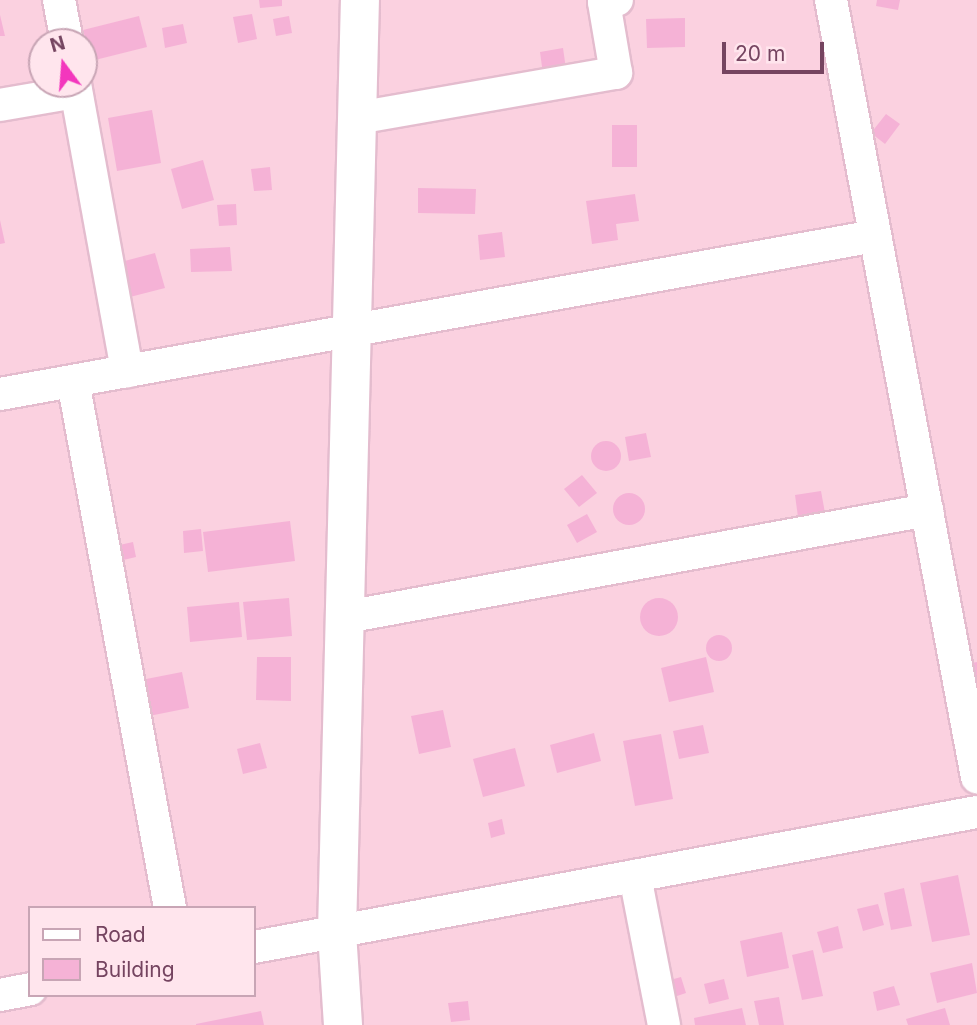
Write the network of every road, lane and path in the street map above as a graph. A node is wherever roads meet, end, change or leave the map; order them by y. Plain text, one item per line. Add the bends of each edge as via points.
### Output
1 (59, 0) edge
2 (360, 0) edge
3 (618, 0) edge
4 (831, 0) edge
5 (64, 28) edge
6 (31, 98) edge
7 (77, 98) edge
8 (0, 105) edge
9 (358, 118) junction
10 (875, 236) junction
11 (354, 330) junction
12 (127, 371) junction
13 (73, 381) junction
14 (0, 394) edge
15 (927, 510) junction
16 (346, 617) junction
17 (977, 776) edge
18 (977, 812) edge
19 (635, 876) junction
20 (170, 906) edge
21 (337, 932) junction
22 (256, 947) edge
23 (28, 989) edge
24 (0, 995) edge
25 (343, 1025) edge
26 (664, 1025) edge

1 - 5 street
2 - 9 main road
3 - 9 street via 604,2 616,73
4 - 10 street
6 - 8 street
7 - 12 street
9 - 11 main road
10 - 11 street
10 - 15 street
11 - 12 street
11 - 16 main road
12 - 13 street
13 - 14 street
13 - 20 street
15 - 16 street
15 - 17 street
16 - 21 main road
18 - 19 street
19 - 21 street
19 - 26 street
21 - 22 street
21 - 25 main road
23 - 24 street

